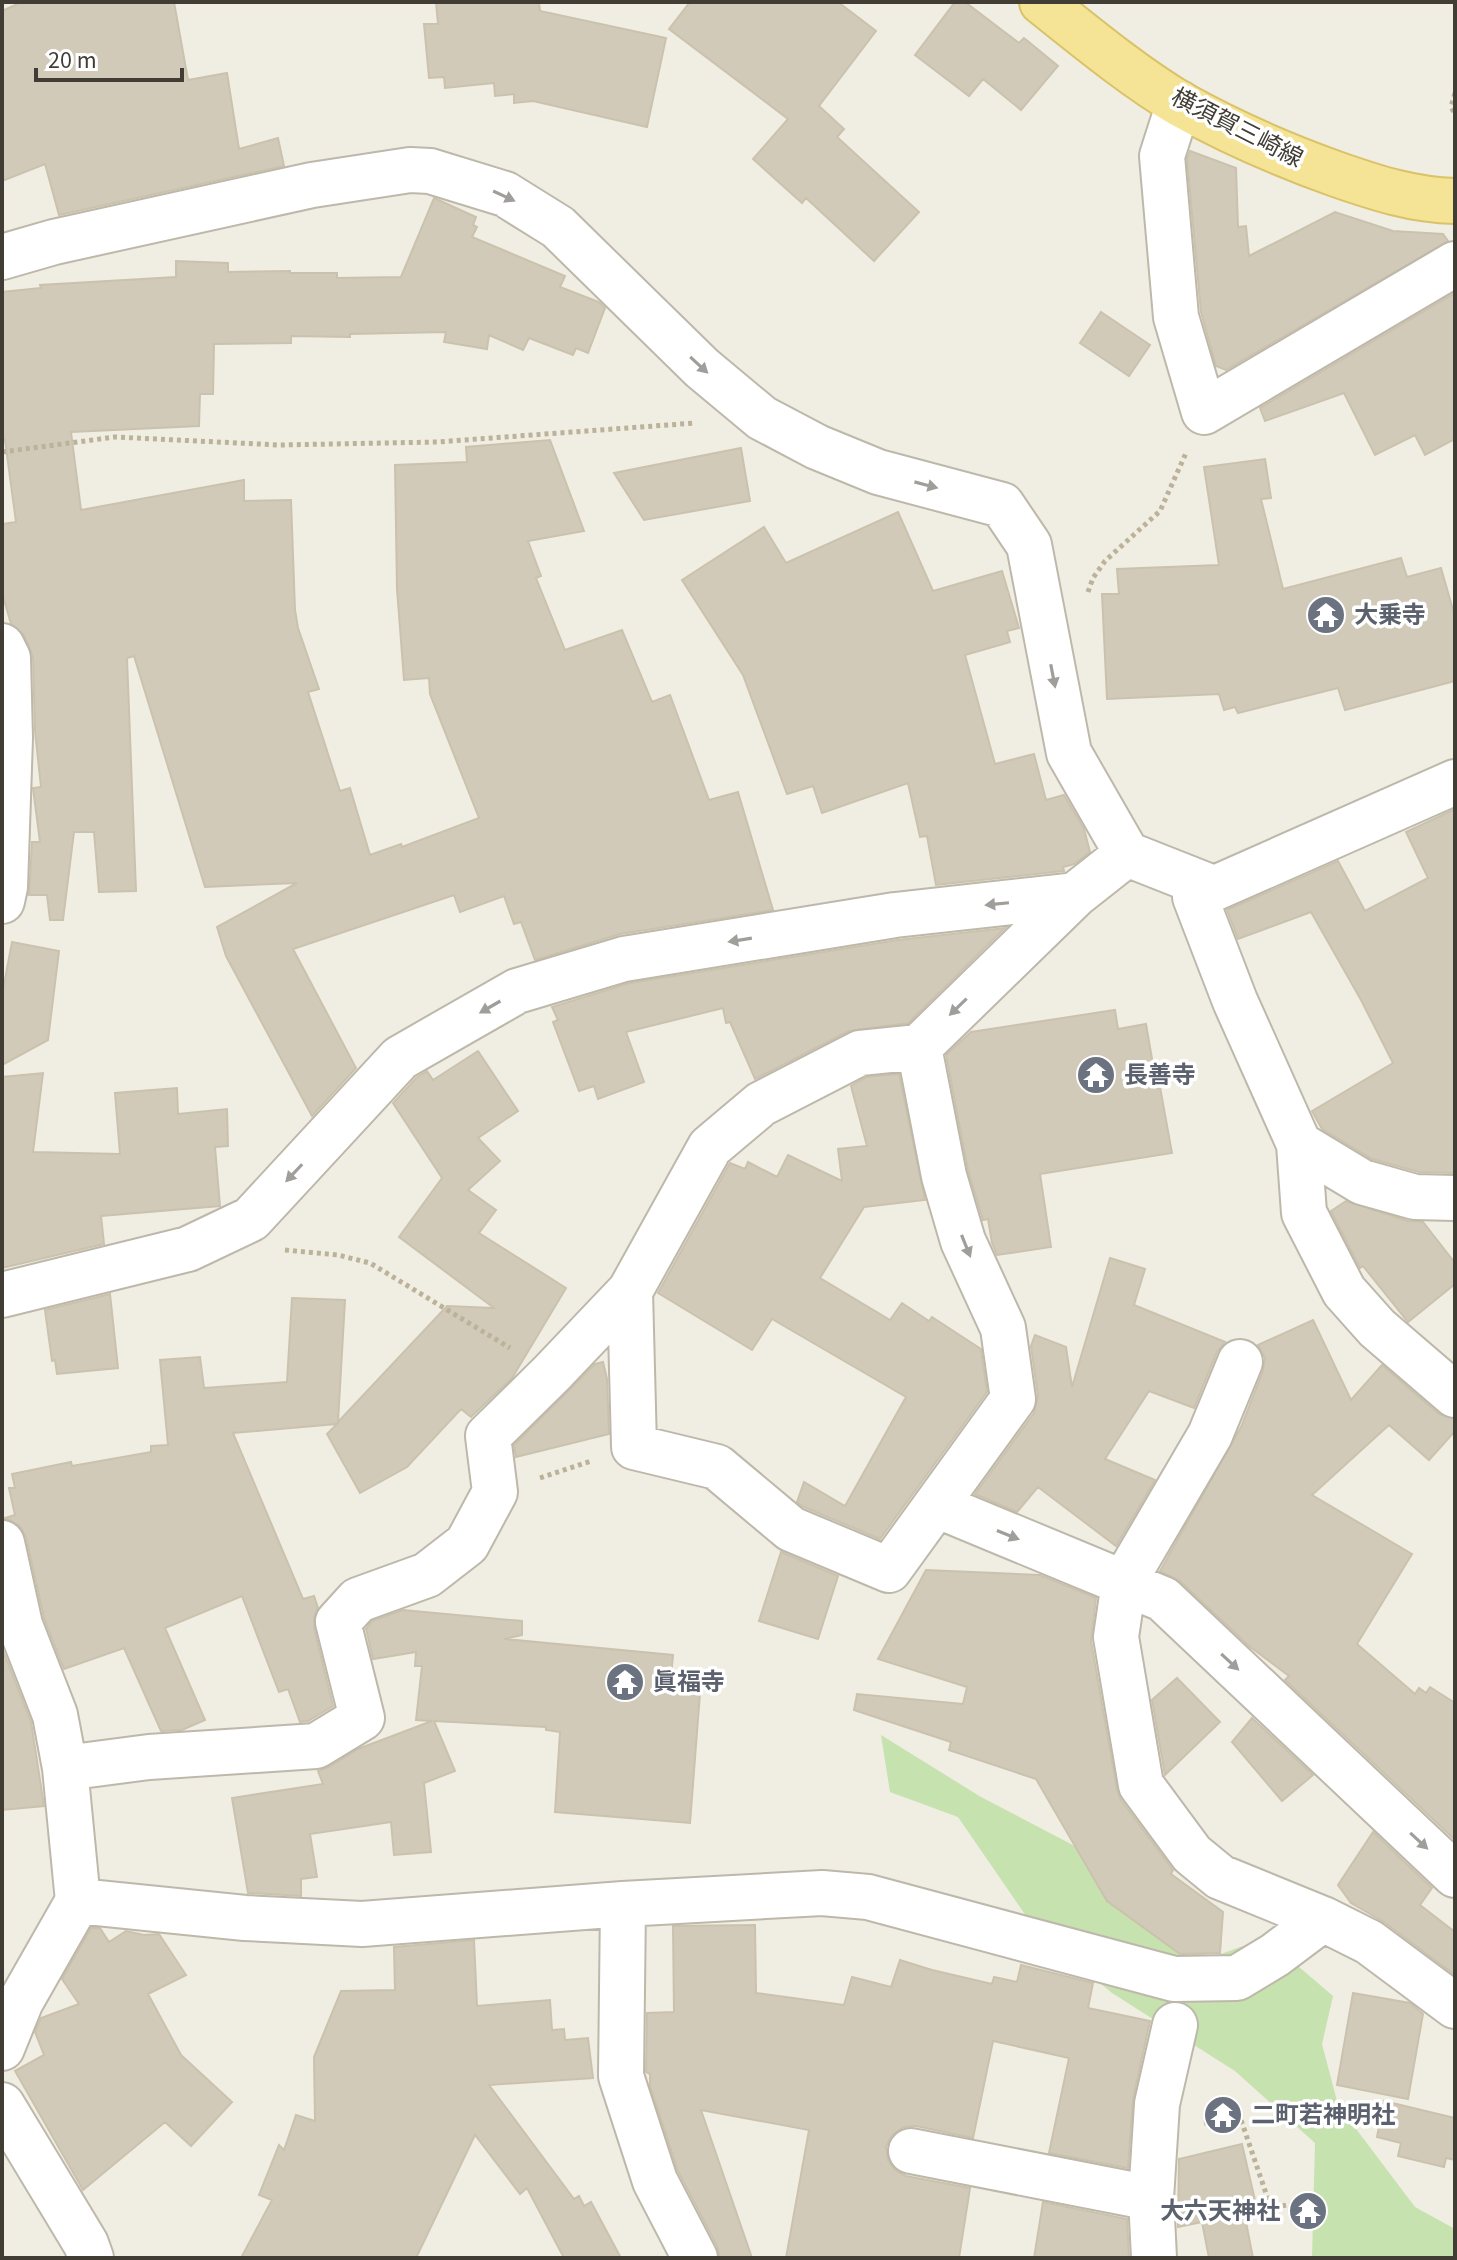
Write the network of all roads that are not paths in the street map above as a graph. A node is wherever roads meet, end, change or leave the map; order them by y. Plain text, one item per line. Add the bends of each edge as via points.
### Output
1 (1042, 2) edge
2 (1179, 103) junction
3 (1455, 201) edge
4 (2, 257) edge
5 (1455, 264) edge
6 (2, 646) edge
7 (1455, 782) edge
8 (1127, 854) junction
9 (1213, 888) junction
10 (1075, 895) junction
11 (2, 901) edge
12 (919, 1047) junction
13 (1299, 1144) junction
14 (1455, 1198) edge
15 (630, 1291) junction
16 (2, 1295) edge
17 (1240, 1362) dead end
18 (1455, 1395) edge
19 (936, 1505) junction
20 (2, 1543) edge
21 (1124, 1582) junction
22 (65, 1768) junction
23 (1455, 1875) edge
24 (78, 1901) junction
25 (623, 1904) junction
26 (1323, 1919) junction
27 (1455, 2006) edge
28 (1175, 2025) dead end
29 (2, 2048) edge
30 (2, 2105) edge
31 (911, 2151) dead end
32 (1151, 2198) junction
33 (91, 2258) edge
34 (695, 2258) edge
35 (1154, 2258) edge

1 - 2 main road, 横須賀三崎線
2 - 3 main road, 横須賀三崎線 via 1256,142 1357,181 1404,196
2 - 5 street via 1162,156 1176,317 1204,412
4 -> 8 street via 312,185 410,170 505,194 558,227 702,368 762,418 878,472 1002,505 1029,545 1069,753
6 - 11 street via 8,658 10,738
7 - 9 street
8 - 9 street
8 - 10 street
9 - 13 street via 1195,897
10 -> 12 street
10 -> 16 street via 895,915 624,959 517,991 400,1058 251,1219 175,1253
12 - 15 street via 860,1053 761,1104 710,1147
12 -> 19 street via 944,1176 963,1241 1003,1328 1013,1399
13 - 14 street via 1362,1182 1415,1197
13 - 18 street via 1304,1213 1344,1291 1377,1328
15 - 19 street via 634,1447 717,1467 791,1529 889,1570
15 - 22 street via 488,1436 495,1492 467,1544 427,1575 358,1600 338,1622 362,1718 316,1746
17 - 21 street via 1210,1435
19 -> 21 street
20 - 22 street via 20,1625 55,1715
21 -> 23 street via 1163,1599
21 - 26 street via 1116,1637 1141,1785 1192,1854 1220,1877
22 - 24 street
24 - 25 street via 362,1924
24 - 29 street via 21,2001
25 - 26 street via 822,1893 868,1897 1174,1979 1237,1978
25 - 34 street via 621,2076 655,2181
26 - 27 street via 1369,1942
28 - 32 street via 1157,2104
30 - 33 street
31 - 32 street
32 - 35 street

